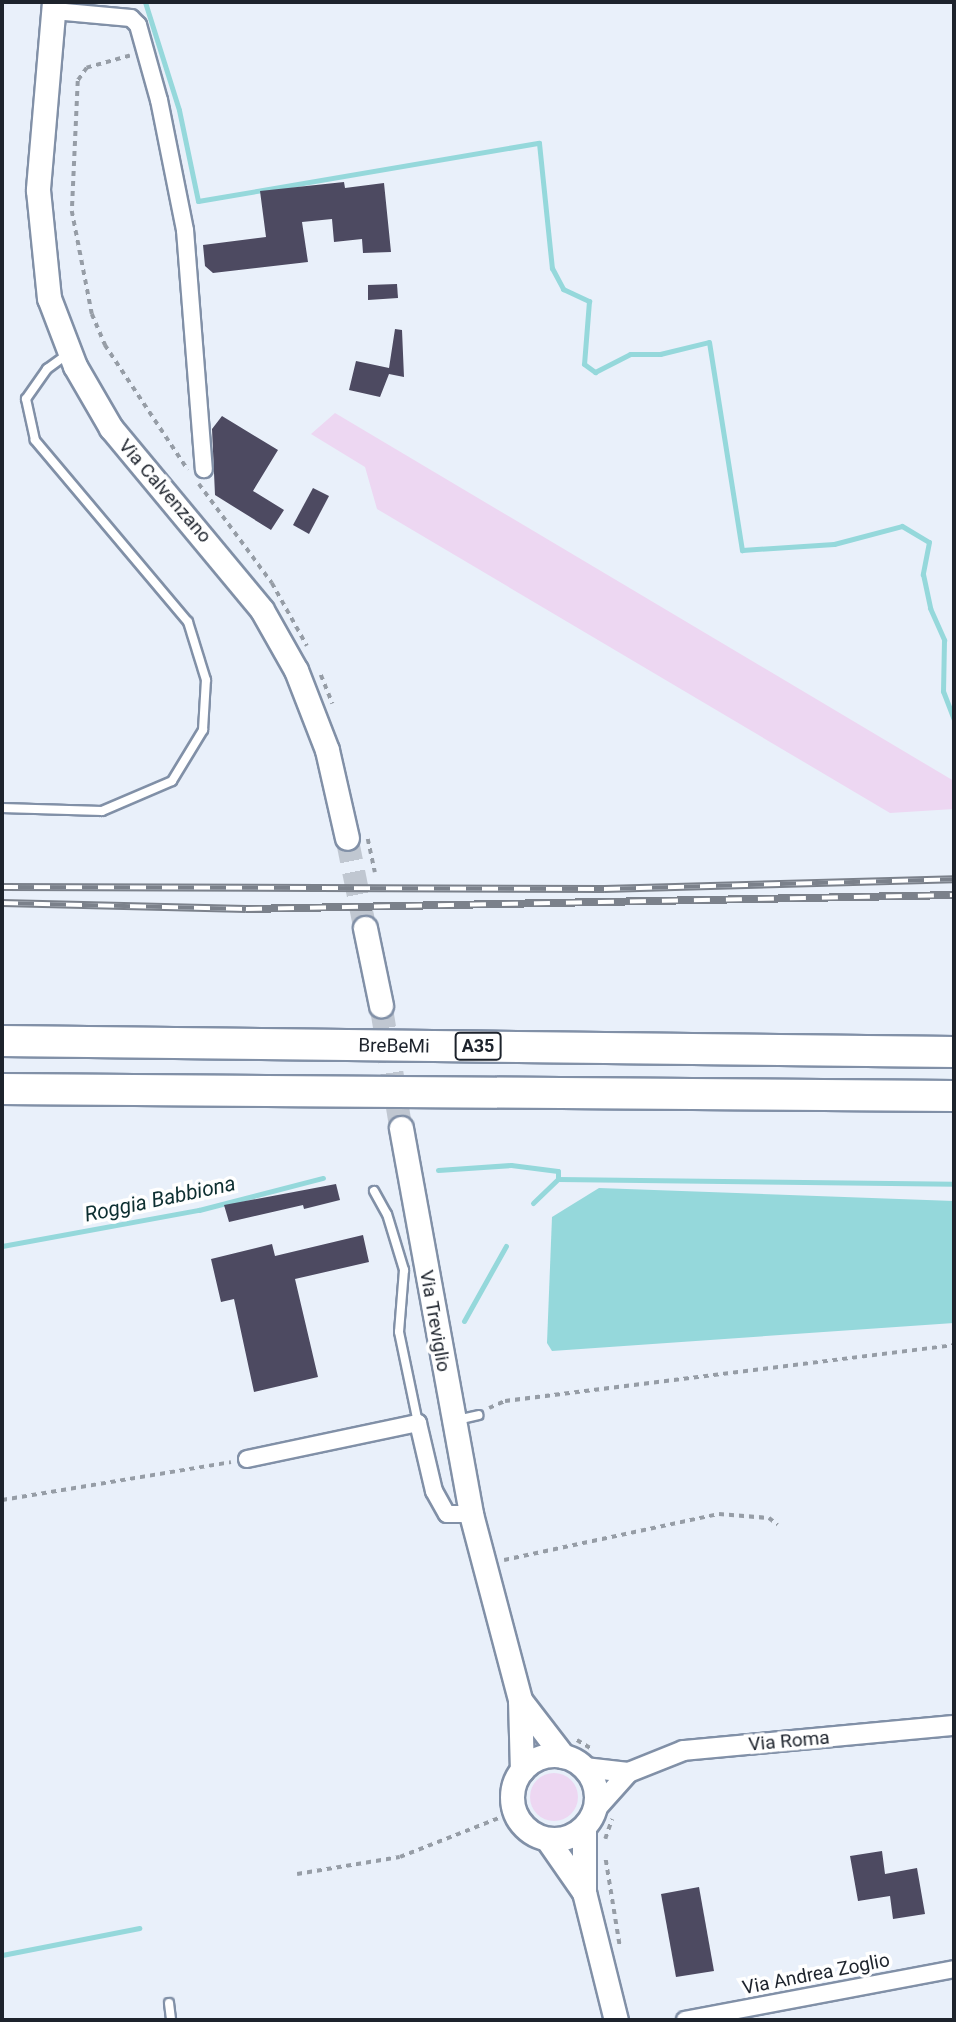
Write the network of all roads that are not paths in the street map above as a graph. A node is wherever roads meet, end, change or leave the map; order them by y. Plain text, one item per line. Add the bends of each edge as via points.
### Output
1 (54, 6) edge
2 (70, 352) junction
3 (205, 469) dead end
4 (2, 808) edge
5 (347, 838) tunnel mouth
6 (365, 928) tunnel mouth
7 (381, 1005) tunnel mouth
8 (2, 1041) edge
9 (954, 1052) edge
10 (2, 1089) edge
11 (954, 1096) edge
12 (401, 1128) tunnel mouth
13 (374, 1191) dead end
14 (478, 1415) road end
15 (453, 1421) junction
16 (418, 1423) junction
17 (247, 1459) road end
18 (471, 1514) junction
19 (520, 1700) junction
20 (954, 1725) edge
21 (568, 1747) junction
22 (591, 1760) junction
23 (522, 1770) junction
24 (628, 1772) junction
25 (598, 1816) junction
26 (547, 1839) junction
27 (584, 1892) junction
28 (954, 1969) edge
29 (169, 2003) dead end
30 (171, 2020) edge
31 (616, 2020) edge
32 (685, 2020) edge

1 - 2 main road, Via Calvenzano via 39,136 39,229 49,298
1 - 3 street via 131,18 138,25 162,113 185,230
2 - 4 lane via 47,369 26,399 35,440 188,622 206,680 203,730 173,780 102,811
2 - 5 main road, Via Calvenzano via 111,428 262,610 313,706 340,796
6 - 7 main road
8 - 9 highway, BreBeMi / A35
10 - 11 highway
12 - 15 main road, Via Treviglio
13 - 16 lane via 387,1214 404,1270 399,1332
14 - 15 lane
15 - 18 main road, Via Treviglio
16 - 17 street
16 - 18 street via 434,1491 447,1514
18 - 19 main road, Via Treviglio via 497,1565
19 - 21 main road, Via Treviglio
19 - 23 main road, Via Treviglio
20 - 24 street, Via Roma via 684,1750
21 - 22 main road, Via Treviglio
21 - 23 main road via 540,1757
22 - 24 street, Via Roma
22 - 25 main road
23 - 26 main road, Via Treviglio via 512,1797 514,1812 533,1834
24 - 25 street, Via Roma
25 - 26 main road via 573,1835
25 - 27 main road
26 - 27 main road
27 - 31 main road
28 - 32 street, Via Andrea Zoglio
29 - 30 lane

